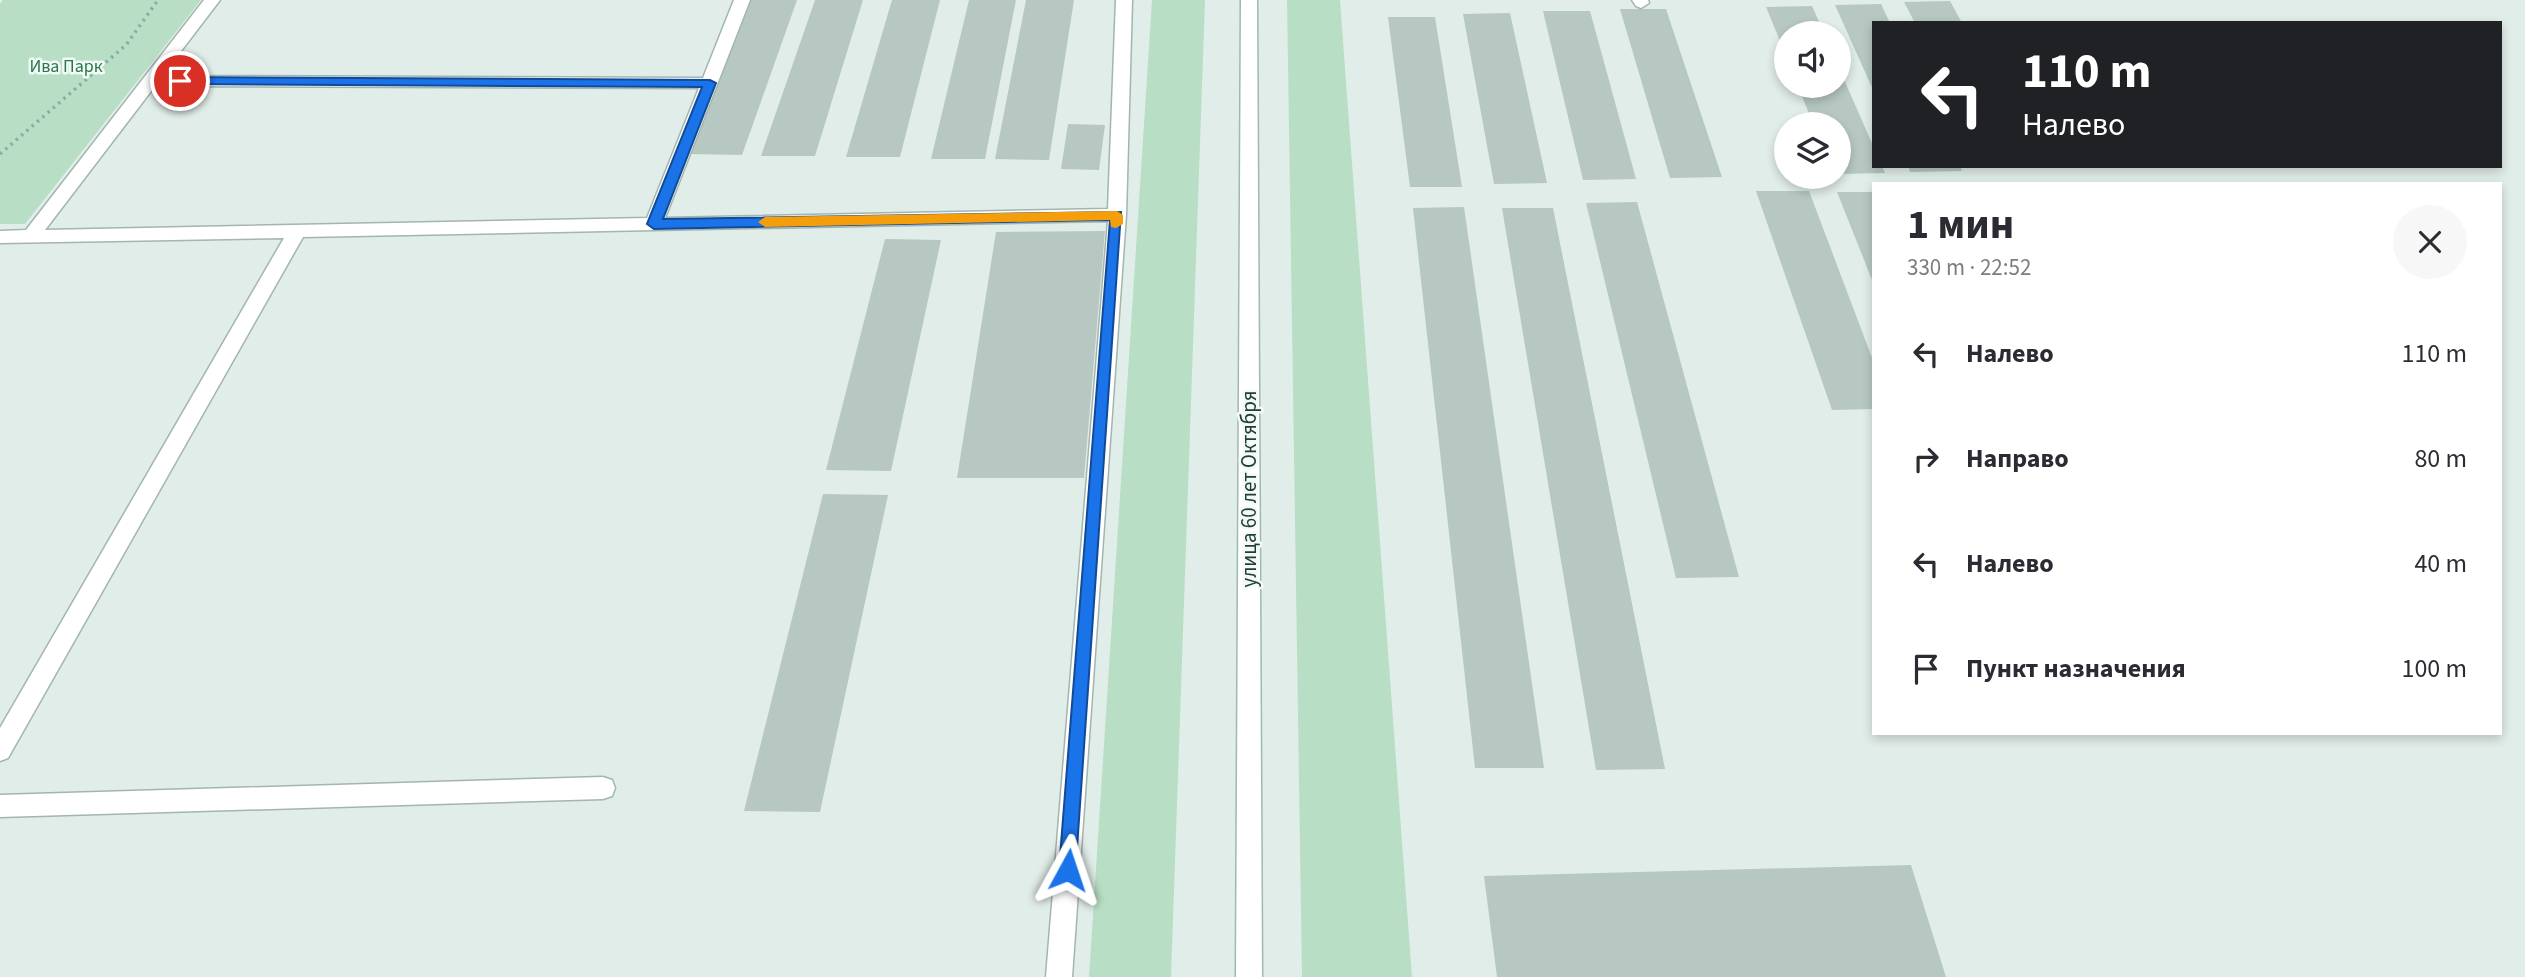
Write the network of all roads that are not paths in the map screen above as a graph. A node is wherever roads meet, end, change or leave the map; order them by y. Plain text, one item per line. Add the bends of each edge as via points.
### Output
1 (212, 0) edge
2 (742, 0) edge
3 (1124, 0) edge
4 (1249, 0) edge
5 (152, 81) junction
6 (710, 83) junction
7 (1117, 215) junction
8 (654, 224) junction
9 (297, 231) junction
10 (31, 236) junction
11 (0, 237) edge
12 (0, 750) edge
13 (603, 788) dead end
14 (0, 806) edge
15 (1059, 977) edge
16 (1249, 977) edge

1 - 5 street
2 - 6 street
3 - 7 street
4 - 16 street, улица 60 лет Октября
5 - 6 street
5 - 10 street
6 - 8 street
7 - 8 street
7 - 15 street
8 - 9 street
9 - 10 street
9 - 12 street
10 - 11 street
13 - 14 street

